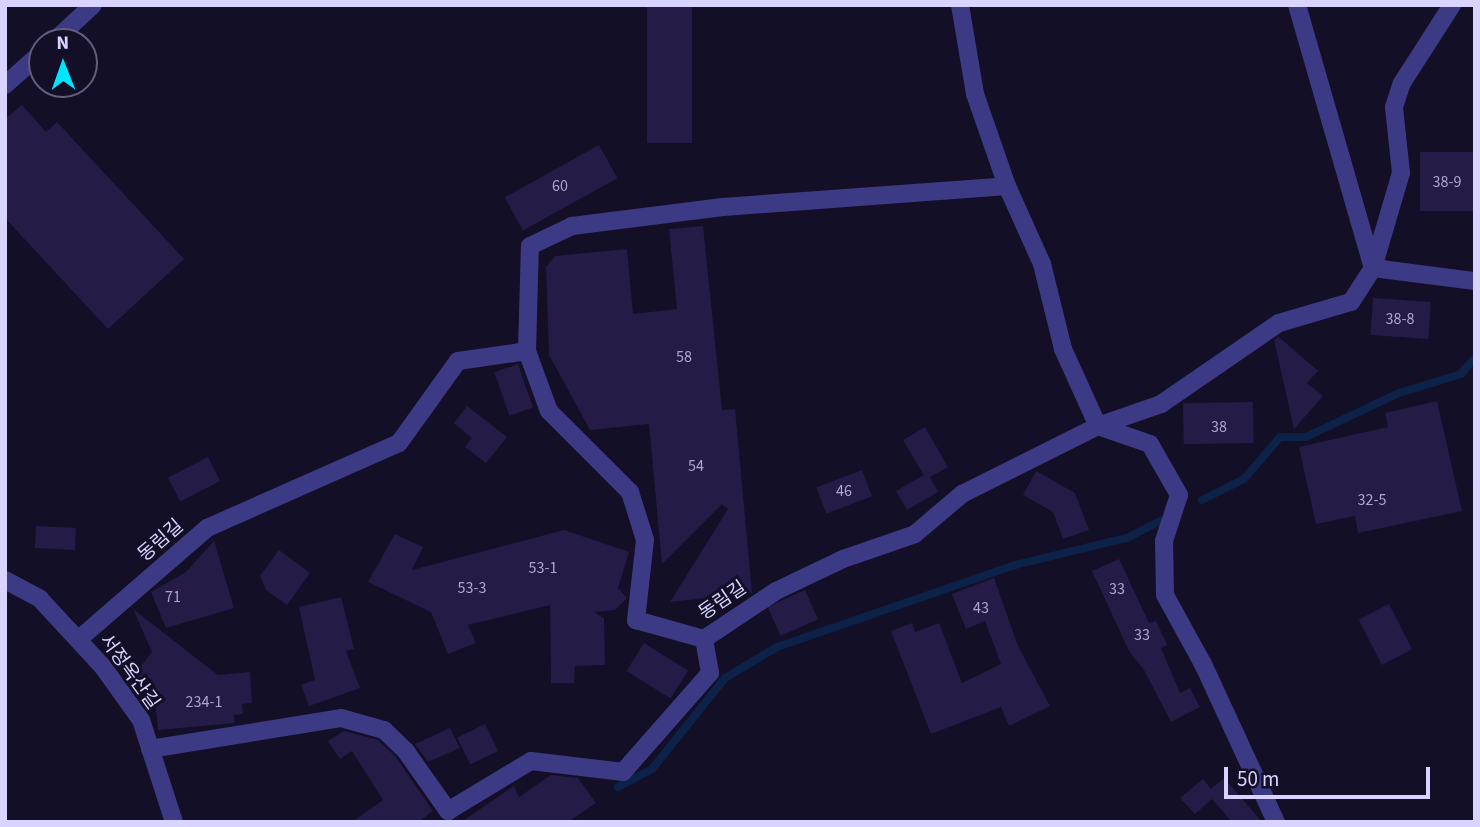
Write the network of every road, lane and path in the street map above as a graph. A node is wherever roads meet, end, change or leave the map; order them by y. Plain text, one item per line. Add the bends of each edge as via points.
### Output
1 (93, 5) edge
2 (960, 5) edge
3 (1297, 5) edge
4 (1452, 5) edge
5 (68, 28) edge
6 (28, 64) edge
7 (5, 85) edge
8 (1007, 186) junction
9 (1373, 268) junction
10 (1475, 281) edge
11 (527, 351) junction
12 (1098, 426) junction
13 (5, 580) edge
14 (79, 639) junction
15 (704, 639) junction
16 (150, 749) junction
17 (446, 816) edge
18 (174, 822) edge
19 (1276, 822) edge

1 - 5 lane
2 - 8 lane via 975,94
3 - 9 lane
4 - 9 lane, 동림길 via 1402,83 1394,107 1401,173
6 - 7 lane
8 - 11 lane via 723,207 572,226 530,246
8 - 12 lane via 1042,264 1063,349
9 - 10 lane
9 - 12 lane, 동림길 via 1352,302 1279,323 1161,404
11 - 14 lane, 동림길 via 458,361 399,443 207,528
11 - 15 lane, 동림길 via 549,411 630,492 645,540 636,620
12 - 15 lane, 동림길 via 962,494 915,534 843,559 776,591
12 - 19 lane via 1150,444 1179,495 1164,541 1165,595 1203,664
13 - 14 lane, 서정옥산길 via 40,599
14 - 16 lane, 서정옥산길 via 141,720
15 - 17 lane via 710,673 623,772 531,761
16 - 17 lane via 341,718 384,730 405,750
16 - 18 lane, 서정옥산길

